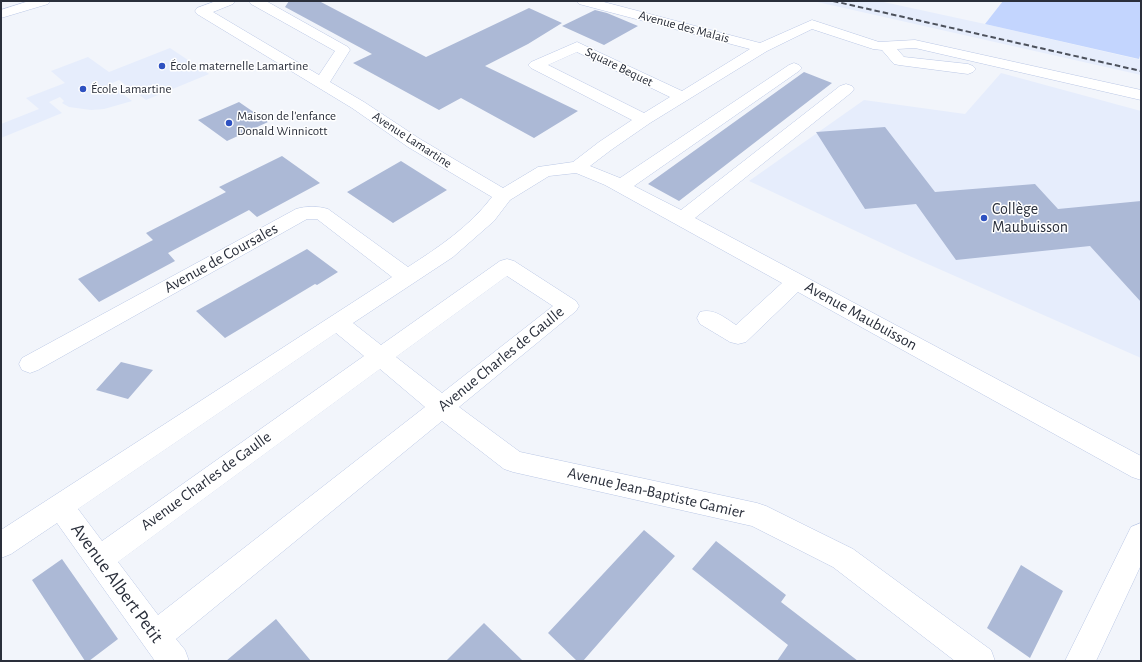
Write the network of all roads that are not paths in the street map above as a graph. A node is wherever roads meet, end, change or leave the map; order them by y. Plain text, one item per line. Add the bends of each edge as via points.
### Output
1 (43, 1) edge
2 (228, 1) edge
3 (256, 1) edge
4 (584, 1) edge
5 (1, 14) edge
6 (762, 48) junction
7 (794, 68) dead end
8 (321, 84) junction
9 (846, 90) dead end
10 (1141, 95) edge
11 (682, 97) junction
12 (644, 120) junction
13 (578, 167) junction
14 (621, 186) junction
15 (503, 196) junction
16 (682, 219) junction
17 (407, 277) junction
18 (797, 281) junction
19 (708, 318) dead end
20 (337, 322) junction
21 (381, 356) junction
22 (30, 364) dead end
23 (442, 407) junction
24 (1141, 469) edge
25 (60, 506) junction
26 (1141, 536) edge
27 (1, 546) edge
28 (99, 559) junction
29 (155, 637) junction
30 (174, 661) edge
31 (980, 661) edge
32 (1080, 661) edge

1 - 5 street
2 - 8 street, Avenue Lamartine via 202,11
3 - 8 street via 343,50
4 - 6 street, Avenue des Malais
6 - 10 street via 812,24 878,46 885,45 899,61 969,69 976,58
6 - 11 street
7 - 14 street
8 - 15 street, Avenue Lamartine
9 - 16 street
11 - 12 street
11 - 12 street, Square Bequet via 577,46 536,65
12 - 13 street
13 - 14 street, Avenue Maubuisson
13 - 15 street via 544,170
14 - 16 street, Avenue Maubuisson
15 - 17 street via 486,217 446,252
16 - 18 street, Avenue Maubuisson
17 - 20 street
17 - 22 street, Avenue de Coursales via 321,214 303,213
18 - 19 street via 738,336
18 - 24 street, Avenue Maubuisson
20 - 21 street, Avenue Jean-Baptiste Gamier
20 - 25 street
21 - 23 street, Avenue Jean-Baptiste Gamier
21 - 23 street, Avenue Charles de Gaulle via 507,266 568,306
21 - 28 street, Avenue Charles de Gaulle
23 - 29 street, Avenue Charles de Gaulle
23 - 31 street, Avenue Jean-Baptiste Gamier via 513,461 757,515 844,558
25 - 27 street
25 - 28 street, Avenue Albert Petit
26 - 32 street
28 - 29 street, Avenue Albert Petit
29 - 30 street, Avenue Albert Petit

